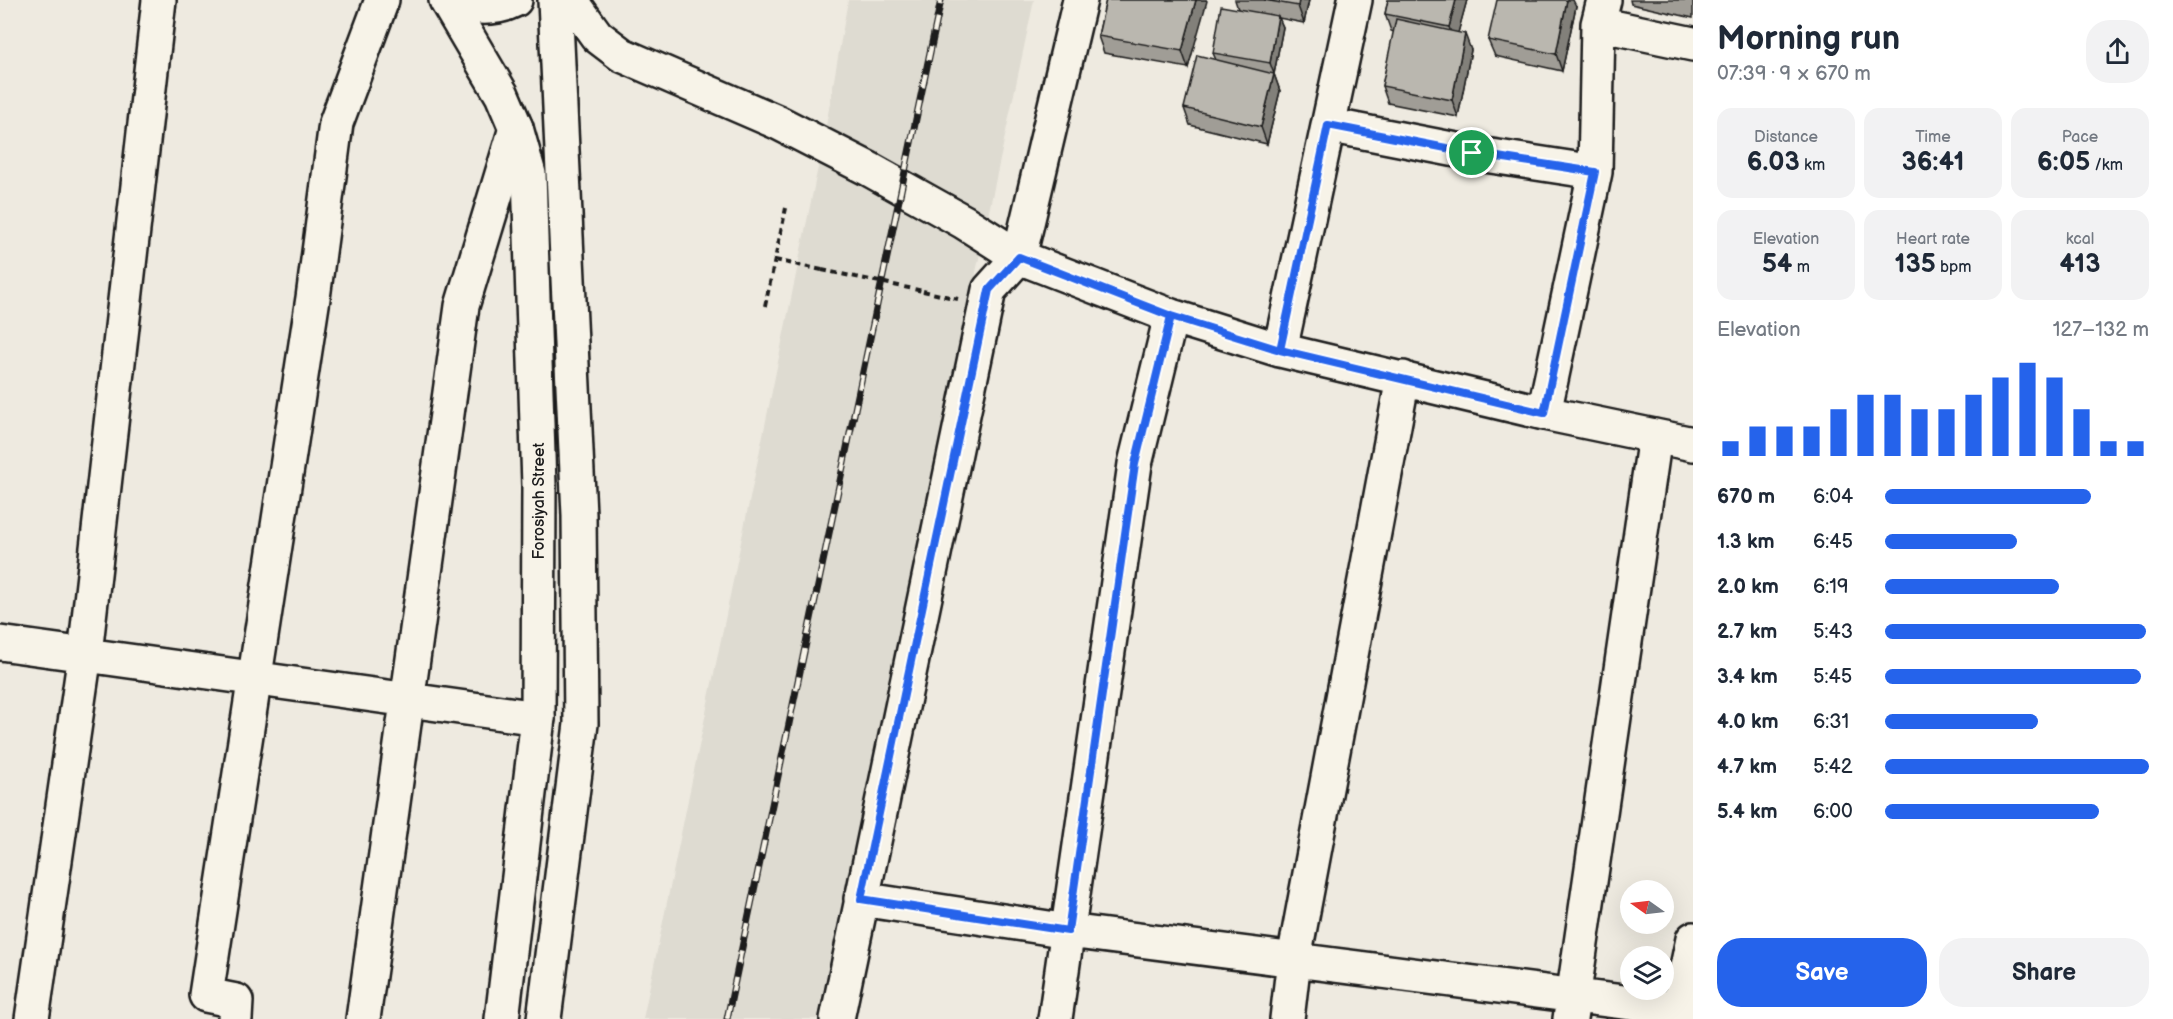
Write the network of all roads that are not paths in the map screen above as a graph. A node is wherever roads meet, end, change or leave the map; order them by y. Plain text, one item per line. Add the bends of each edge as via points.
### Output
1 (159, 0) edge
2 (382, 0) edge
3 (447, 0) edge
4 (515, 0) edge
5 (555, 0) edge
6 (571, 0) edge
7 (1080, 0) edge
8 (1355, 0) edge
9 (1601, 12) edge
10 (1693, 44) edge
11 (1328, 125) junction
12 (516, 128) junction
13 (1595, 172) junction
14 (1019, 257) junction
15 (1171, 316) junction
16 (1280, 350) junction
17 (1403, 378) junction
18 (1544, 413) junction
19 (1656, 436) junction
20 (1693, 444) edge
21 (0, 643) edge
22 (85, 654) junction
23 (254, 678) junction
24 (407, 701) junction
25 (538, 718) junction
26 (861, 899) junction
27 (1068, 931) junction
28 (1693, 939) edge
29 (1294, 959) junction
30 (1572, 1007) edge
31 (1677, 1014) edge
32 (32, 1019) edge
33 (235, 1019) edge
34 (363, 1019) edge
35 (502, 1019) edge
36 (544, 1019) edge
37 (837, 1019) edge
38 (1055, 1019) edge
39 (1287, 1019) edge

1 - 22 street
2 - 23 street via 336,123
3 - 4 street via 477,8
3 - 12 street, Forosiyah Street via 502,94
5 - 36 street via 579,515 581,724
6 - 14 street via 597,36 622,55 777,122 964,222
7 - 14 street
8 - 11 street
9 - 10 street
9 - 13 street
11 - 13 street
11 - 16 street
12 - 24 street via 462,306
12 - 25 street, Forosiyah Street via 529,174 539,486
13 - 18 street
14 - 15 street
14 - 26 street via 989,290
15 - 16 street
15 - 27 street via 1135,464
16 - 17 street
17 - 18 street
17 - 29 street
18 - 19 street
19 - 20 street
19 - 30 street
21 - 22 street
22 - 23 street
22 - 32 street
23 - 24 street
23 - 33 street via 206,995 236,1001
24 - 25 street
24 - 34 street
25 - 35 street, Forosiyah Street
26 - 27 street
26 - 37 street
27 - 29 street
27 - 38 street
28 - 31 street
29 - 30 street
29 - 39 street
30 - 31 street

